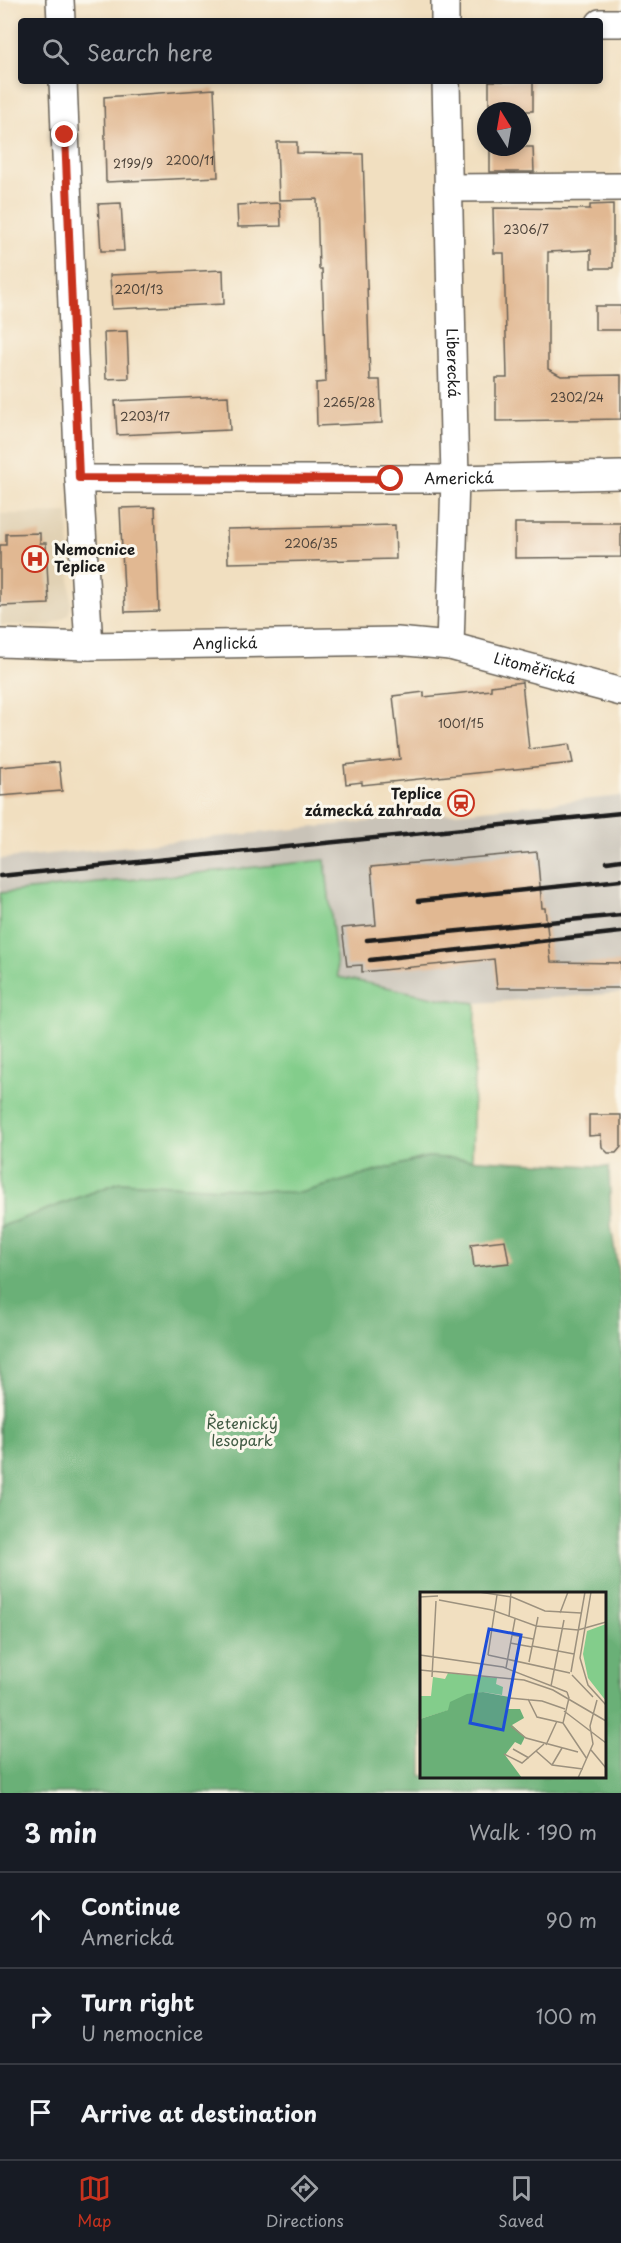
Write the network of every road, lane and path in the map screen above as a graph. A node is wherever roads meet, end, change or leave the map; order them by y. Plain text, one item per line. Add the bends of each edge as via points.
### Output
1 (60, 0) edge
2 (445, 0) edge
3 (61, 18) edge
4 (445, 18) edge
5 (603, 23) edge
6 (621, 23) edge
7 (63, 84) edge
8 (446, 84) edge
9 (621, 187) edge
10 (448, 188) junction
11 (621, 475) edge
12 (79, 478) junction
13 (455, 479) junction
14 (0, 643) edge
15 (89, 646) junction
16 (450, 646) junction
17 (621, 692) edge

1 - 3 street
2 - 4 street
5 - 6 street
7 - 12 street
8 - 10 street, Liberecká
9 - 10 street
10 - 13 street, Liberecká
11 - 13 street, Americká
12 - 13 street, Americká
12 - 15 street
13 - 16 street, Liberecká
14 - 15 street, Anglická
15 - 16 street, Anglická via 397,641
16 - 17 street, Litoměřická

